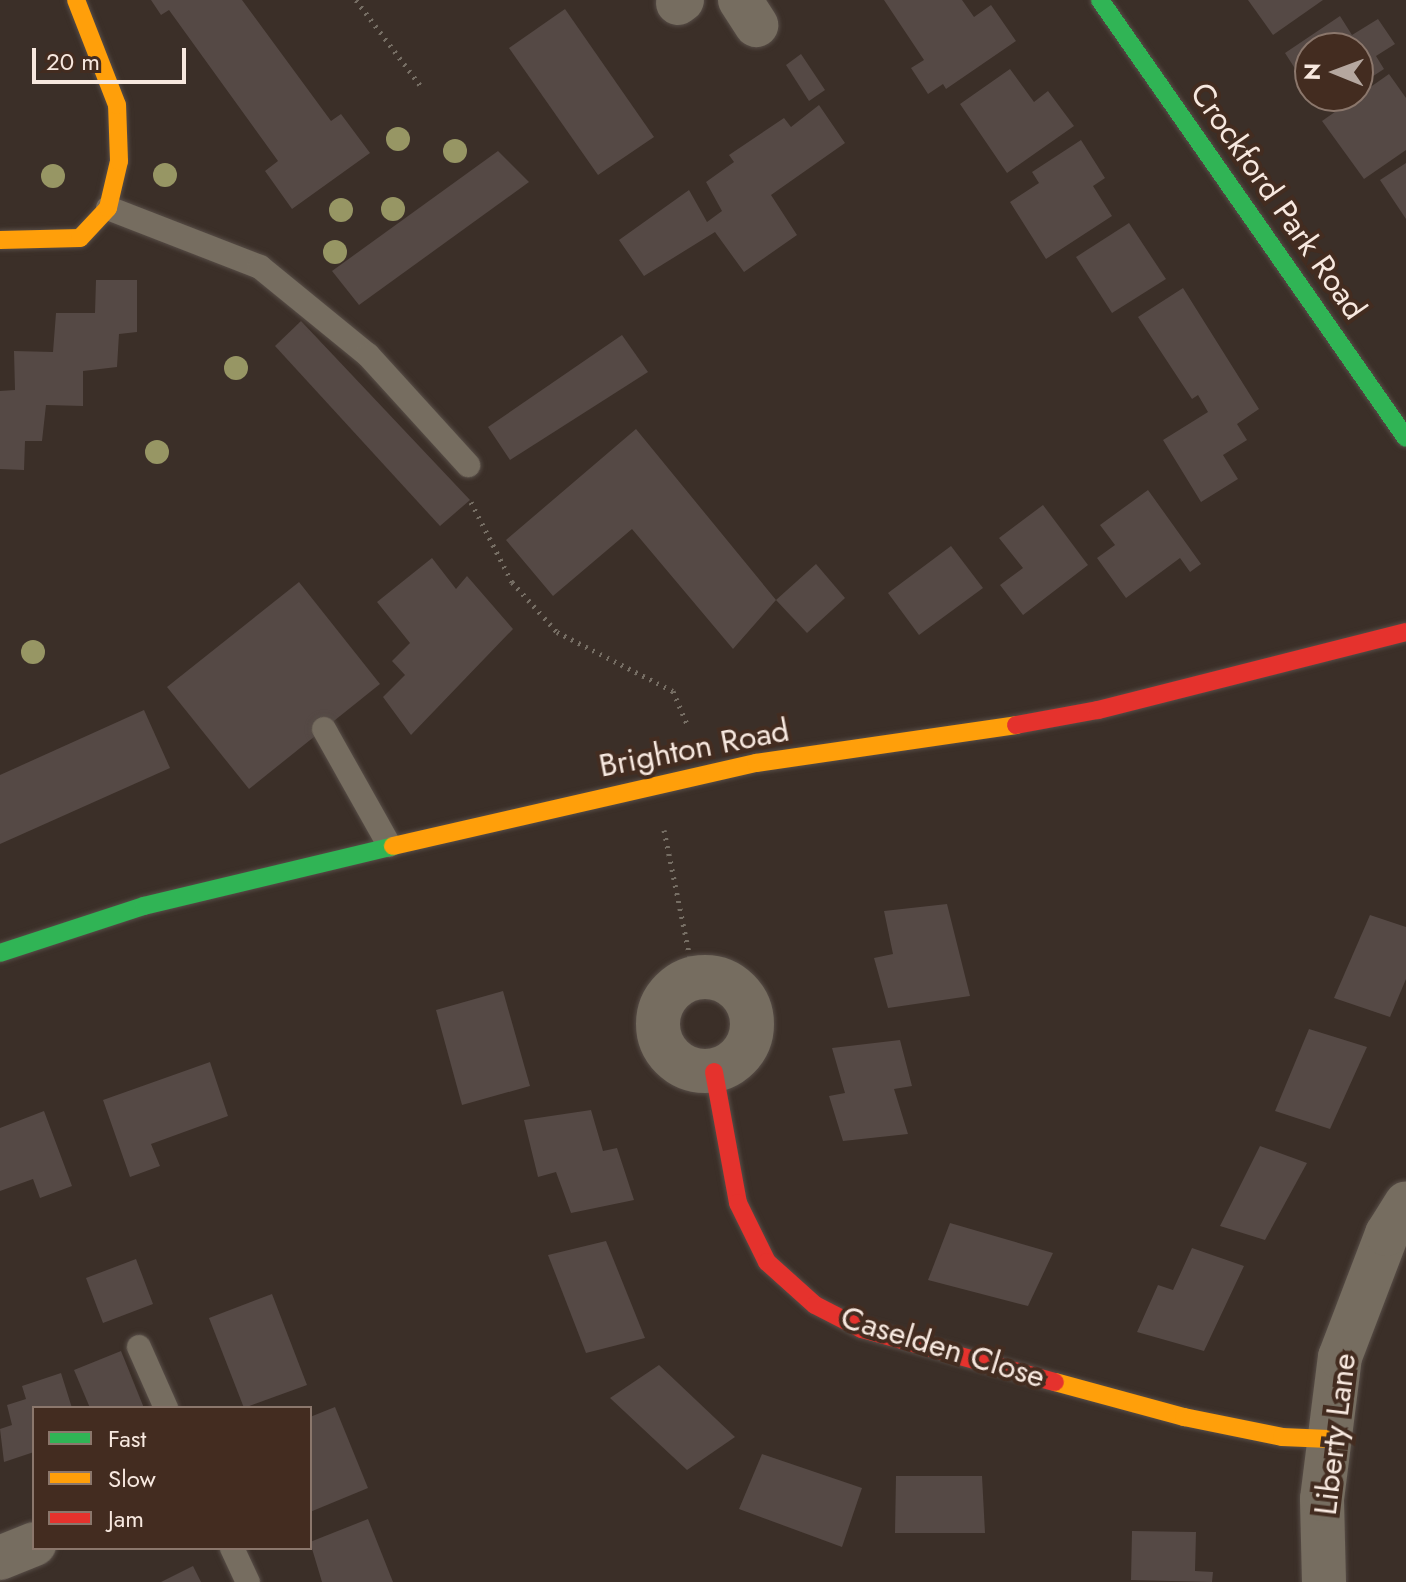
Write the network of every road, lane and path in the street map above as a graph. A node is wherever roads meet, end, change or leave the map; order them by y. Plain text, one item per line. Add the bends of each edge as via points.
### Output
1 (76, 0) edge
2 (356, 0) edge
3 (1100, 0) edge
4 (423, 89) dead end
5 (108, 208) junction
6 (0, 240) edge
7 (1406, 438) edge
8 (468, 465) joint
9 (1406, 632) edge
10 (324, 729) dead end
11 (709, 773) junction
12 (655, 784) junction
13 (389, 845) junction
14 (0, 953) edge
15 (694, 978) junction
16 (714, 1072) junction
17 (1406, 1203) edge
18 (139, 1347) dead end
19 (165, 1406) edge
20 (1329, 1439) junction
21 (32, 1545) edge
22 (233, 1550) edge
23 (0, 1558) edge
24 (248, 1582) edge
25 (1324, 1582) edge

1 - 5 street via 117,105 119,161
2 - 4 path
3 - 7 street, Crockford Park Road
5 - 6 street via 80,238
5 - 8 lane via 260,267 368,355
8 - 11 path via 470,500 512,582 557,632 673,691
9 - 11 street, Brighton Road via 1098,710
10 - 13 lane
11 - 12 street, Brighton Road
12 - 13 street, Brighton Road
12 - 15 path
13 - 14 street, Brighton Road via 144,906
15 - 16 street via 667,995 659,1010 660,1042 682,1066
15 - 16 street via 724,980 737,989 752,1015 753,1030 740,1057
16 - 20 street, Caselden Close via 738,1203 767,1262 815,1305 862,1329 1184,1417 1282,1437
17 - 20 street, Liberty Lane via 1387,1234 1340,1357
18 - 19 lane
20 - 25 street, Liberty Lane via 1322,1499
21 - 23 street
22 - 24 lane

